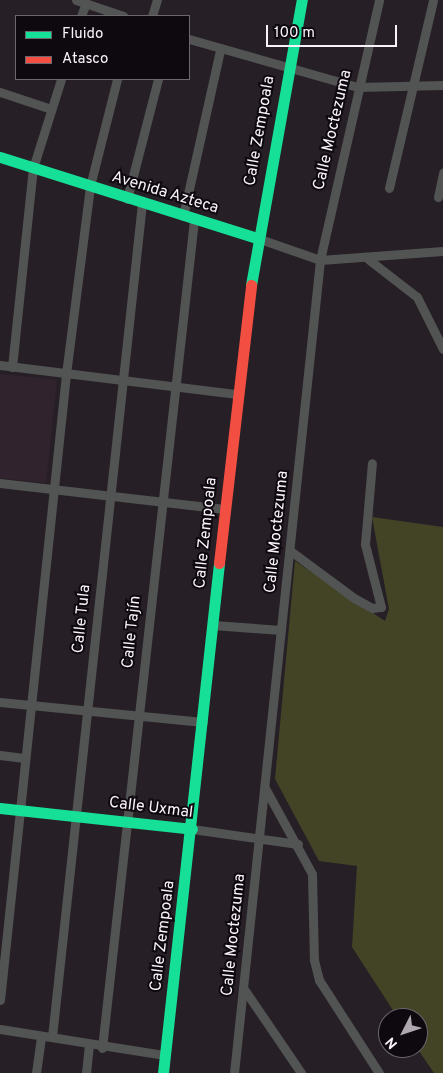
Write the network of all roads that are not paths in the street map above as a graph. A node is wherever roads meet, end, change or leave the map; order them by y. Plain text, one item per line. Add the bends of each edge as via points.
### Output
1 (76, 0) edge
2 (157, 0) edge
3 (302, 0) edge
4 (379, 0) edge
5 (434, 0) edge
6 (86, 3) junction
7 (81, 15) edge
8 (120, 15) edge
9 (152, 15) edge
10 (190, 39) edge
11 (220, 50) junction
12 (288, 69) junction
13 (61, 80) edge
14 (117, 80) edge
15 (158, 80) edge
16 (413, 84) junction
17 (443, 85) edge
18 (358, 87) junction
19 (0, 92) edge
20 (51, 109) junction
21 (0, 157) edge
22 (33, 168) junction
23 (443, 173) edge
24 (90, 186) junction
25 (389, 188) dead end
26 (438, 197) dead end
27 (127, 199) junction
28 (142, 203) junction
29 (188, 218) junction
30 (257, 238) junction
31 (443, 251) edge
32 (368, 259) junction
33 (320, 260) junction
34 (443, 349) edge
35 (0, 365) edge
36 (12, 366) junction
37 (66, 374) junction
38 (123, 380) junction
39 (173, 386) junction
40 (237, 394) junction
41 (372, 463) dead end
42 (0, 483) edge
43 (53, 489) junction
44 (111, 496) junction
45 (160, 501) junction
46 (224, 509) junction
47 (292, 552) junction
48 (213, 625) junction
49 (281, 630) junction
50 (0, 702) edge
51 (31, 705) junction
52 (88, 710) junction
53 (138, 715) junction
54 (203, 722) junction
55 (0, 755) edge
56 (24, 758) junction
57 (265, 788) junction
58 (0, 808) edge
59 (18, 810) junction
60 (75, 816) junction
61 (126, 822) junction
62 (192, 829) junction
63 (258, 838) junction
64 (298, 844) junction
65 (244, 989) junction
66 (0, 1000) edge
67 (0, 1029) edge
68 (41, 1036) junction
69 (52, 1037) junction
70 (89, 1045) junction
71 (102, 1048) junction
72 (165, 1055) junction
73 (36, 1073) edge
74 (86, 1073) edge
75 (163, 1073) edge
76 (234, 1073) edge
77 (301, 1073) edge
78 (379, 1073) edge

1 - 6 street
2 - 9 street
3 - 12 street, Calle Zempoala
4 - 18 street, Calle Moctezuma
5 - 16 street
6 - 7 street
6 - 8 street
10 - 11 street
11 - 12 street
11 - 29 street, Calle Tajín
12 - 18 street
12 - 30 street, Calle Zempoala
13 - 20 street
14 - 24 street
15 - 27 street
16 - 17 street
16 - 18 street
16 - 25 street
18 - 33 street, Calle Moctezuma
19 - 20 street
20 - 22 street
21 - 22 street, Avenida Azteca
22 - 24 street, Avenida Azteca
22 - 36 street
23 - 26 street
24 - 27 street, Avenida Azteca
24 - 37 street
27 - 28 street, Avenida Azteca
28 - 29 street, Avenida Azteca
28 - 38 street, Calle Tula
29 - 30 street, Avenida Azteca
29 - 39 street, Calle Tajín
30 - 33 street, Avenida Azteca
30 - 40 street, Calle Zempoala
31 - 32 street
32 - 33 street
32 - 34 street via 417,297
33 - 47 street, Calle Moctezuma
35 - 36 street
36 - 37 street
37 - 38 street
37 - 43 street
38 - 39 street
38 - 44 street, Calle Tula
39 - 40 street
39 - 45 street, Calle Tajín
40 - 46 street, Calle Zempoala
41 - 47 street via 366,544 381,606 372,608 354,598
42 - 43 street
43 - 44 street
43 - 51 street
44 - 45 street
44 - 52 street, Calle Tula
45 - 46 street
45 - 53 street, Calle Tajín
46 - 48 street, Calle Zempoala
47 - 49 street, Calle Moctezuma
48 - 49 street
48 - 54 street, Calle Zempoala
49 - 57 street, Calle Moctezuma
50 - 51 street
51 - 52 street
51 - 56 street
52 - 53 street
52 - 60 street, Calle Tula
53 - 54 street
53 - 61 street, Calle Tajín
54 - 62 street, Calle Zempoala
55 - 56 street
56 - 59 street
57 - 63 street, Calle Moctezuma
57 - 64 street
58 - 59 street, Calle Uxmal
59 - 60 street, Calle Uxmal
59 - 66 street
60 - 61 street, Calle Uxmal
60 - 69 street, Calle Tula
61 - 62 street, Calle Uxmal
61 - 71 street, Calle Tajín
62 - 63 street, Calle Uxmal
62 - 72 street, Calle Zempoala
63 - 64 street, Calle Uxmal
63 - 65 street, Calle Moctezuma
64 - 78 street via 315,886 314,960 319,980
65 - 76 street, Calle Moctezuma
65 - 77 street
67 - 68 street
68 - 69 street
68 - 73 street
69 - 70 street
70 - 71 street
70 - 74 street
71 - 72 street
72 - 75 street, Calle Zempoala

